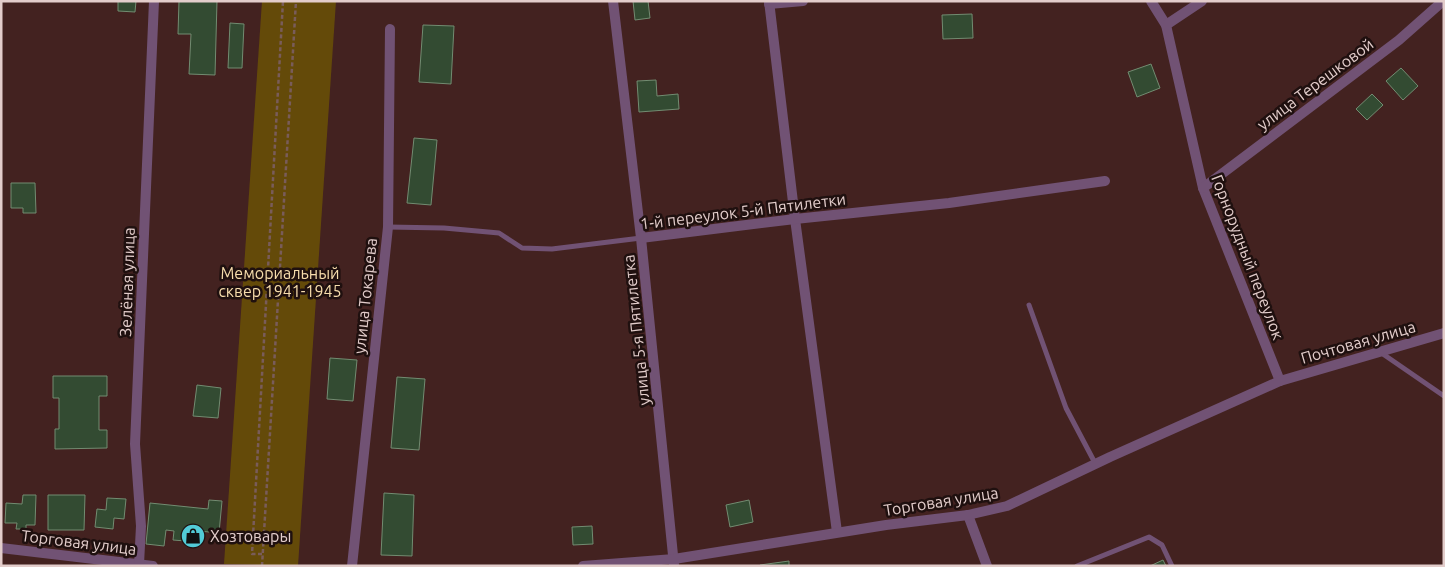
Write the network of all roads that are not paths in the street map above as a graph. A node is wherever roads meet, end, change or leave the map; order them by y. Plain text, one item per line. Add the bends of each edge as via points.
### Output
1 (154, 1) edge
2 (613, 1) edge
3 (803, 1) edge
4 (1150, 1) edge
5 (1202, 1) edge
6 (1443, 1) edge
7 (769, 3) edge
8 (1166, 25) junction
9 (390, 29) dead end
10 (1105, 181) dead end
11 (1203, 188) junction
12 (796, 219) junction
13 (388, 227) junction
14 (641, 238) junction
15 (1029, 305) dead end
16 (1444, 333) edge
17 (1379, 352) junction
18 (1280, 381) junction
19 (1444, 396) edge
20 (1096, 464) junction
21 (968, 515) junction
22 (837, 532) junction
23 (1, 548) edge
24 (674, 562) edge
25 (139, 564) junction
26 (153, 566) edge
27 (352, 566) edge
28 (583, 566) edge
29 (987, 566) edge
30 (1077, 566) edge
31 (1172, 566) edge

1 - 25 street, Зелёная улица via 135,444 141,526
2 - 14 street, улица 5-я Пятилетка
3 - 7 street
4 - 8 street, Горнорудный переулок
5 - 8 street
6 - 11 street, улица Терешковой via 1399,40
7 - 12 street
8 - 11 street, Горнорудный переулок
9 - 13 street, улица Токарева
10 - 12 street, 1-й переулок 5-й Пятилетки via 949,203
11 - 18 street, Горнорудный переулок
12 - 14 street, 1-й переулок 5-й Пятилетки
12 - 22 street
13 - 14 lane, 1-й переулок 5-й Пятилетки via 499,233 522,248 552,249
13 - 27 street, улица Токарева
14 - 24 street, улица 5-я Пятилетка
15 - 20 lane via 1066,408
16 - 17 street, Почтовая улица
17 - 18 street, Почтовая улица
17 - 19 lane
18 - 20 street, Торговая улица
20 - 21 street, Торговая улица via 1007,506
21 - 22 street, Торговая улица
21 - 29 street
22 - 24 street, Торговая улица
23 - 25 street, Торговая улица
24 - 28 street, Торговая улица
25 - 26 street, Торговая улица
30 - 31 lane via 1149,536 1162,545

